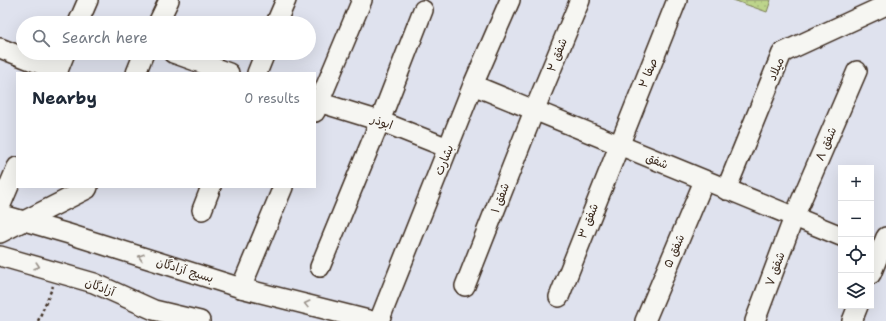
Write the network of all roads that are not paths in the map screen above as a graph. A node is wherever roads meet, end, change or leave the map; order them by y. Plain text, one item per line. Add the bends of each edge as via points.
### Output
1 (88, 0) edge
2 (169, 0) edge
3 (286, 0) edge
4 (362, 0) edge
5 (510, 0) edge
6 (580, 0) edge
7 (677, 0) edge
8 (886, 5) edge
9 (423, 10) dead end
10 (81, 16) edge
11 (161, 16) edge
12 (279, 16) edge
13 (0, 48) edge
14 (16, 55) edge
15 (28, 60) edge
16 (63, 60) edge
17 (141, 60) edge
18 (193, 60) edge
19 (262, 60) edge
20 (857, 71) dead end
21 (57, 72) edge
22 (136, 72) edge
23 (226, 72) edge
24 (257, 72) edge
25 (473, 86) junction
26 (316, 105) edge
27 (534, 111) junction
28 (380, 121) junction
29 (618, 145) junction
30 (448, 148) junction
31 (16, 169) edge
32 (704, 181) junction
33 (88, 188) edge
34 (211, 188) edge
35 (283, 188) edge
36 (726, 190) junction
37 (0, 207) edge
38 (202, 210) dead end
39 (0, 214) edge
40 (794, 217) junction
41 (23, 220) junction
42 (0, 233) edge
43 (838, 235) edge
44 (881, 248) edge
45 (0, 256) edge
46 (320, 267) dead end
47 (871, 273) edge
48 (465, 286) dead end
49 (241, 288) junction
50 (558, 297) dead end
51 (857, 309) edge
52 (200, 321) edge
53 (372, 321) edge
54 (379, 321) edge
55 (645, 321) edge
56 (755, 321) edge
57 (852, 321) edge

1 - 10 street
2 - 11 street
3 - 12 street
4 - 26 street
5 - 25 street, بشارت
6 - 27 street, شفق ۲
7 - 29 street, صفا ۲
8 - 36 street, میلاد via 782,53
9 - 28 street
13 - 14 street
15 - 21 street
16 - 21 street
17 - 22 street
18 - 23 street
19 - 24 street
20 - 40 street, شفق ۸
25 - 27 street, شفق
25 - 30 street, بشارت
26 - 28 street, ابوذر
27 - 29 street, شفق
27 - 48 street, شفق ۱
28 - 30 street, ابوذر
28 - 46 street
29 - 32 street, شفق
29 - 50 street, شفق ۳
30 - 54 street, بشارت
31 - 37 street
32 - 36 street, شفق
32 - 55 street, شفق ۵
33 - 41 street
34 - 38 street
35 - 49 street
36 - 40 street, شفق
39 - 41 street, بسیج آزادگان
40 - 43 street, شفق
40 - 56 street, شفق ۷
41 - 42 street
49 -> 41 street, بسیج آزادگان
44 - 47 street
45 -> 52 street, آزادگان via 94,283 154,310
53 -> 49 street, بسیج آزادگان
51 - 57 street

